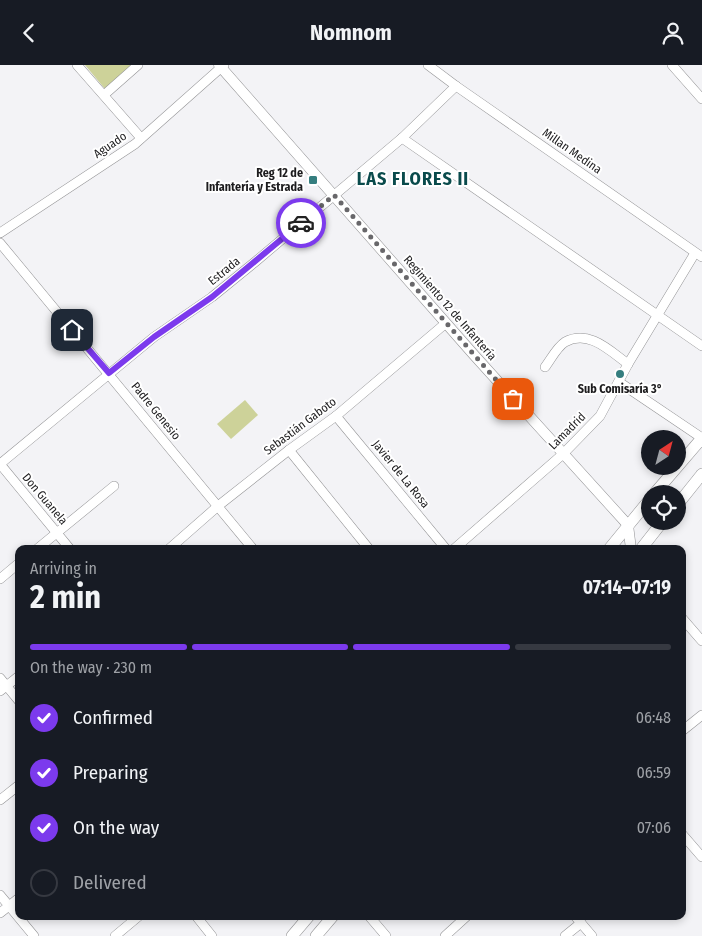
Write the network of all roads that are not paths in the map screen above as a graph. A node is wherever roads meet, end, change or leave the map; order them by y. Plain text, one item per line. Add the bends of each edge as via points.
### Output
1 (77, 65) edge
2 (138, 65) edge
3 (428, 65) edge
4 (672, 65) edge
5 (221, 66) edge
6 (456, 86) junction
7 (104, 95) junction
8 (702, 99) edge
9 (142, 138) junction
10 (402, 138) junction
11 (334, 195) junction
12 (0, 233) edge
13 (0, 243) edge
14 (699, 255) edge
15 (658, 316) junction
16 (446, 323) junction
17 (702, 346) edge
18 (628, 364) junction
19 (545, 367) dead end
20 (109, 373) junction
21 (619, 382) junction
22 (336, 415) junction
23 (702, 438) edge
24 (289, 450) junction
25 (563, 454) junction
26 (0, 464) edge
27 (702, 474) edge
28 (662, 485) edge
29 (114, 486) dead end
30 (686, 494) edge
31 (218, 506) junction
32 (641, 510) edge
33 (628, 525) junction
34 (656, 530) edge
35 (57, 532) junction
36 (42, 545) edge
37 (67, 545) edge
38 (174, 545) edge
39 (250, 545) edge
40 (366, 545) edge
41 (443, 545) edge
42 (459, 545) edge
43 (612, 545) edge
44 (630, 545) edge
45 (644, 545) edge
46 (15, 566) edge
47 (0, 579) edge
48 (686, 622) edge
49 (702, 641) edge
50 (0, 679) edge
51 (15, 679) edge
52 (3, 689) edge
53 (15, 698) edge
54 (702, 715) edge
55 (686, 728) edge
56 (15, 788) edge
57 (0, 800) edge
58 (686, 839) edge
59 (702, 857) edge
60 (0, 895) edge
61 (15, 901) edge
62 (9, 906) junction
63 (0, 913) edge
64 (15, 913) edge
65 (21, 920) edge
66 (134, 920) edge
67 (199, 920) edge
68 (305, 920) edge
69 (330, 920) edge
70 (372, 920) edge
71 (463, 920) edge
72 (578, 920) edge
73 (34, 936) edge
74 (115, 936) edge
75 (212, 936) edge
76 (292, 936) edge
77 (316, 936) edge
78 (386, 936) edge
79 (445, 936) edge
80 (565, 936) edge
81 (592, 936) edge

1 - 7 street
2 - 7 street
3 - 6 street, Millan Medina
4 - 8 street
5 - 9 street, Aguado
5 - 11 street, Regimiento 12 de Infantería
6 - 10 street, Estrada
6 - 14 street, Millan Medina
7 - 9 street
9 - 12 street, Aguado
10 - 11 street, Estrada
10 - 15 street
11 - 16 street, Regimiento 12 de Infantería
11 - 20 street, Estrada via 212,297
13 - 20 street, Padre Genesio
14 - 15 street, Lamadrid
15 - 17 street
15 - 18 street, Lamadrid
16 - 22 street, Sebastián Gaboto
16 - 25 street, Regimiento 12 de Infantería
18 - 19 street via 593,339 578,338 565,343
18 - 21 street, Lamadrid
20 - 26 street, Estrada
20 - 31 street, Padre Genesio
21 - 23 street
21 - 25 street, Lamadrid via 600,416
22 - 24 street, Sebastián Gaboto
22 - 41 street, Javier de La Rosa
23 - 28 main road
24 - 31 street, Sebastián Gaboto
24 - 40 street
25 - 33 street, Regimiento 12 de Infantería
25 - 42 street, Lamadrid
26 - 35 street, Don Guanela
27 - 30 main road
29 - 35 street
31 - 38 street, Sebastián Gaboto
31 - 39 street, Padre Genesio
32 - 33 main road
33 - 43 main road
33 - 44 street
34 - 45 main road
35 - 36 street
35 - 37 street, Don Guanela
46 - 47 street
48 - 49 street
50 - 52 street
51 - 52 street
52 - 53 street
54 - 55 street
56 - 57 street
58 - 59 street
60 - 62 street
61 - 62 street
62 - 63 street
62 - 64 street
65 - 73 street
66 - 74 street
67 - 75 street
68 - 76 main road
69 - 77 main road
70 - 78 street
71 - 79 street
72 - 80 street
72 - 81 street

